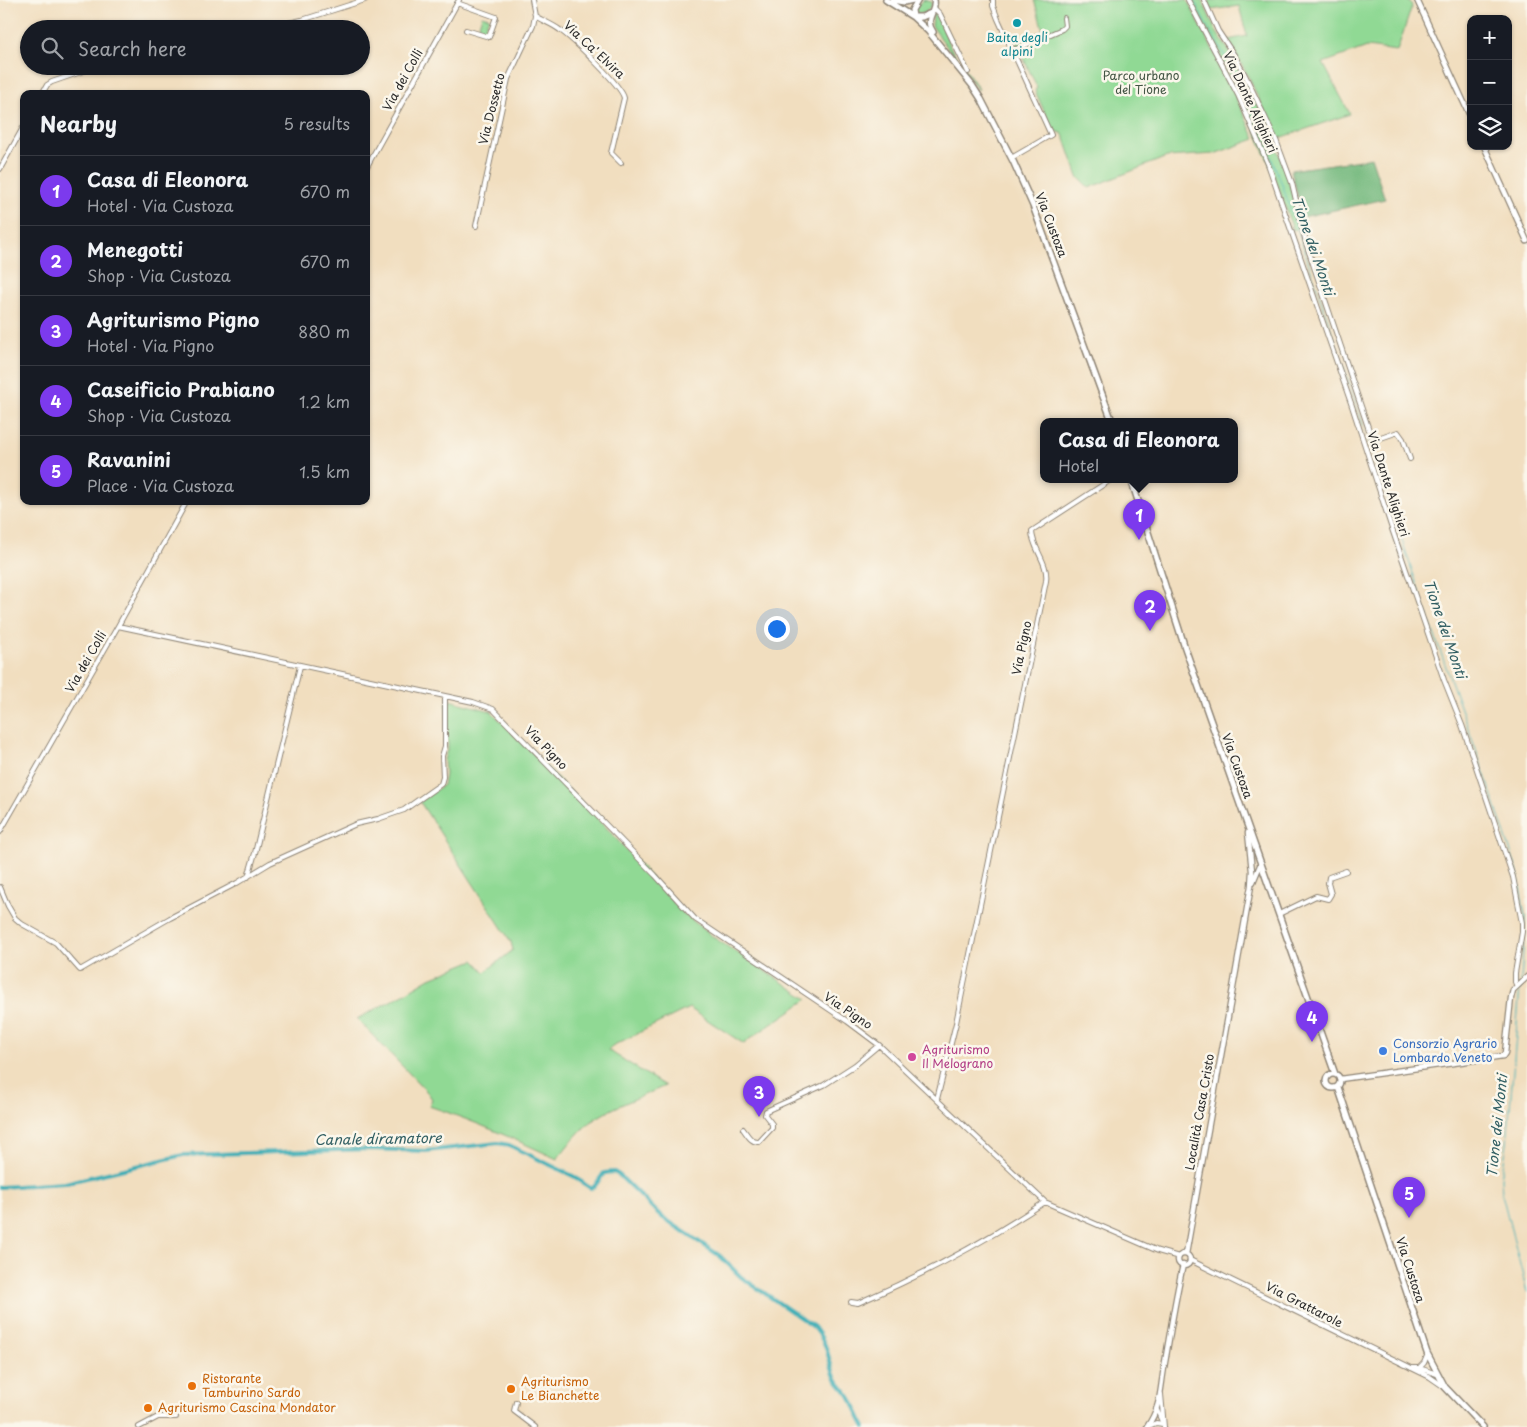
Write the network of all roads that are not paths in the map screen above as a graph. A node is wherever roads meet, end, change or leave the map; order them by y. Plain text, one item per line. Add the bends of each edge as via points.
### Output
1 (365, 0) edge
2 (532, 0) edge
3 (886, 0) edge
4 (892, 0) edge
5 (913, 0) edge
6 (918, 0) edge
7 (934, 0) edge
8 (993, 0) edge
9 (1188, 0) edge
10 (1204, 0) edge
11 (1417, 0) edge
12 (458, 1) edge
13 (933, 10) junction
14 (535, 16) junction
15 (913, 17) junction
16 (1064, 18) dead end
17 (302, 20) edge
18 (466, 30) dead end
19 (944, 49) junction
20 (1012, 51) junction
21 (968, 72) dead end
22 (72, 75) edge
23 (44, 90) edge
24 (1467, 109) edge
25 (20, 133) edge
26 (1486, 150) edge
27 (1013, 156) dead end
28 (370, 161) edge
29 (621, 163) dead end
30 (0, 169) edge
31 (476, 226) dead end
32 (1527, 241) edge
33 (1111, 418) edge
34 (1410, 459) dead end
35 (1106, 483) edge
36 (1132, 483) edge
37 (185, 505) edge
38 (118, 626) junction
39 (300, 666) junction
40 (445, 696) junction
41 (1246, 820) junction
42 (0, 832) edge
43 (1262, 863) junction
44 (1252, 871) junction
45 (1346, 871) dead end
46 (248, 877) junction
47 (1266, 877) junction
48 (1254, 880) junction
49 (1251, 886) junction
50 (0, 887) edge
51 (1279, 914) junction
52 (1527, 977) edge
53 (1518, 985) junction
54 (879, 1045) junction
55 (1328, 1058) junction
56 (1335, 1074) junction
57 (1327, 1076) junction
58 (1340, 1079) junction
59 (1338, 1086) junction
60 (1329, 1087) junction
61 (937, 1099) junction
62 (1344, 1105) junction
63 (743, 1129) dead end
64 (1044, 1202) junction
65 (1186, 1254) junction
66 (1179, 1258) junction
67 (1190, 1260) junction
68 (1184, 1265) junction
69 (851, 1302) dead end
70 (1427, 1353) junction
71 (1409, 1368) junction
72 (1419, 1368) junction
73 (1437, 1374) junction
74 (1430, 1377) junction
75 (1445, 1387) junction
76 (1161, 1390) junction
77 (516, 1402) dead end
78 (1157, 1410) junction
79 (1163, 1415) junction
80 (176, 1417) dead end
81 (1164, 1426) edge
82 (139, 1427) edge
83 (534, 1427) edge
84 (1147, 1427) edge
85 (1483, 1427) edge

1 - 17 street
2 - 14 street
3 - 15 main road, Via Custoza
4 - 5 main road
6 - 15 main road via 912,10
7 - 13 main road, Via Custoza
8 - 20 street
9 - 53 street, Via Dante Alighieri via 1238,95 1268,164 1513,877 1522,923 1515,973
10 - 34 street via 1276,140 1292,183 1306,243 1370,433 1375,439 1398,432
11 - 24 street
12 - 18 street, Via dei Colli via 496,17 489,37
12 - 28 street, Via dei Colli
13 - 15 main road via 922,17
13 - 19 main road, Via Custoza via 929,25
13 - 21 street via 940,14
14 - 29 street, Via Ca' Elvira via 560,30 598,65 623,94 611,153
14 - 31 street, Via Dossetto via 508,79
15 - 19 main road, Via Custoza
16 - 20 street via 1065,26 1062,28
19 - 33 main road, Via Custoza via 981,99 1024,186
20 - 27 street via 1052,136
22 - 23 street via 52,82
25 - 30 street
26 - 32 street
35 - 61 street, Via Pigno via 1032,530 1046,581 956,1023
36 - 41 main road, Via Custoza via 1185,648
37 - 38 street, Via dei Colli
38 - 39 street, Via Pigno
38 - 42 street, Via dei Colli
39 - 40 street, Via Pigno
39 - 46 street
40 - 46 street via 441,784 404,810 356,824 295,850
40 - 54 street, Via Pigno via 493,709 695,919
41 - 43 main road, Via Custoza
41 - 44 street
43 - 44 street via 1254,865
43 - 47 main road, Via Custoza
43 - 48 street
44 - 49 street
45 - 51 street via 1329,877 1331,894 1328,899 1316,896
46 - 50 street via 80,970 56,943 15,918
47 - 48 street
47 - 51 main road, Via Custoza
48 - 49 street
49 - 65 street, Località Casa Cristo
51 - 55 main road, Via Custoza
52 - 53 street
53 - 58 street via 1511,998 1503,1056
54 - 61 street, Via Pigno
54 - 63 street, Via Pigno via 824,1085 766,1111 764,1115 772,1128 759,1142 751,1139
55 - 56 main road, Via Custoza
55 - 57 main road, Via Custoza
56 - 57 main road
56 - 58 main road, Via Custoza
57 - 60 main road, Via Custoza
58 - 59 main road
59 - 60 main road
59 - 62 main road, Via Custoza
60 - 62 main road, Via Custoza
61 - 64 street, Via Pigno
62 - 70 main road, Via Custoza
64 - 66 street, Via Pigno
64 - 69 street via 914,1278 858,1303
65 - 66 street
65 - 67 street
66 - 68 street
67 - 68 street
67 - 71 street, Via Grattarole
68 - 76 street
70 - 72 street
70 - 73 main road, Via Custoza
71 - 72 street, Via Grattarole
71 - 74 street, Via Grattarole
72 - 73 street, Via Grattarole
73 - 74 street
73 - 75 main road, Via Custoza
74 - 75 street, Via Grattarole
75 - 85 main road, Via Custoza
76 - 78 street
76 - 79 street
77 - 83 street via 514,1411
78 - 79 street
78 - 81 street
78 - 84 street
79 - 81 street
80 - 82 street via 154,1418
81 - 84 street via 1156,1423

